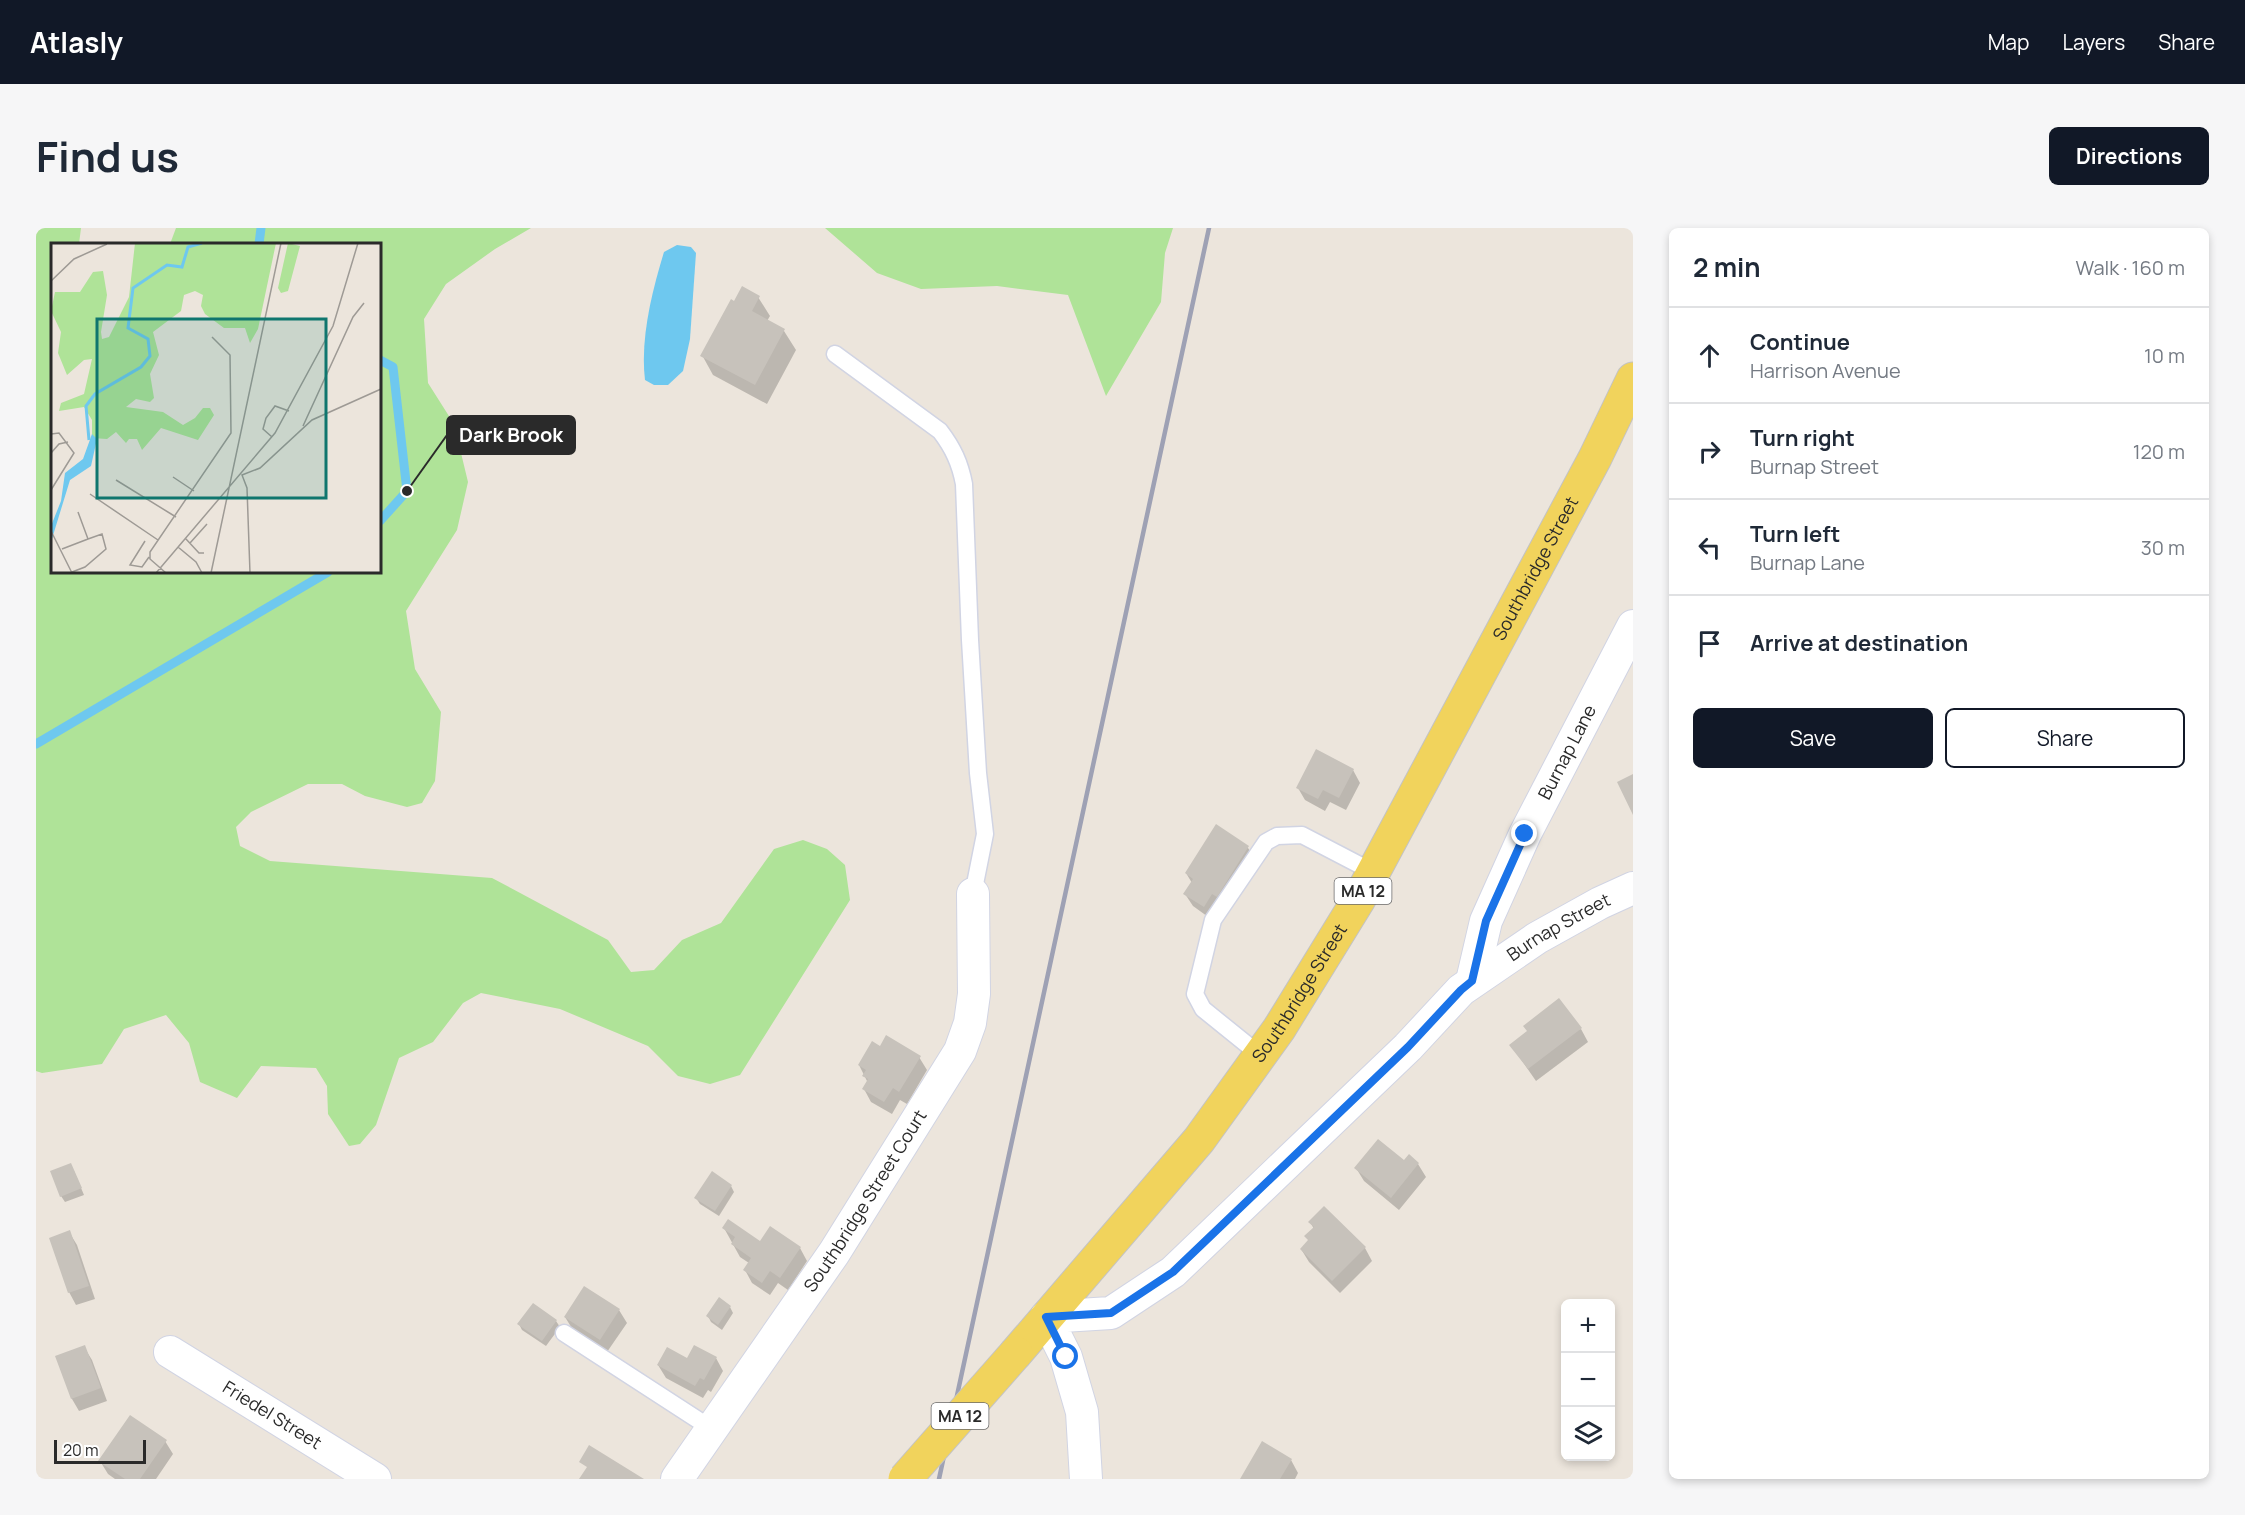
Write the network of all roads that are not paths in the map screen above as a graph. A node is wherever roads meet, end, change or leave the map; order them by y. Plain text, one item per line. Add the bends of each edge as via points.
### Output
1 (835, 354) dead end
2 (1633, 379) edge
3 (1633, 626) edge
4 (1373, 872) junction
5 (1633, 888) edge
6 (973, 894) joint
7 (1472, 981) junction
8 (1260, 1055) junction
9 (1046, 1317) junction
10 (564, 1333) dead end
11 (170, 1352) dead end
12 (712, 1429) junction
13 (375, 1479) edge
14 (677, 1479) edge
15 (905, 1479) edge
16 (1086, 1479) edge

1 - 6 lane via 940,431 960,464 985,834
2 - 4 main road, Southbridge Street / MA 12
3 - 7 street, Burnap Lane via 1525,834 1486,921
4 - 8 main road, Southbridge Street / MA 12
4 - 8 lane via 1302,835 1277,836 1266,842 1213,920 1194,994 1203,1009
5 - 7 street, Burnap Street via 1548,932
6 - 12 street, Southbridge Street Court via 974,994 970,1023 960,1051 834,1253
7 - 9 street, Burnap Street via 1173,1272 1111,1313
8 - 9 main road, Southbridge Street / MA 12 via 1199,1140
9 - 15 main road, Southbridge Street / MA 12, bridge
9 - 16 street via 1066,1357 1082,1412
10 - 12 lane
11 - 13 street, Friedel Street
12 - 14 street, Southbridge Street Court

